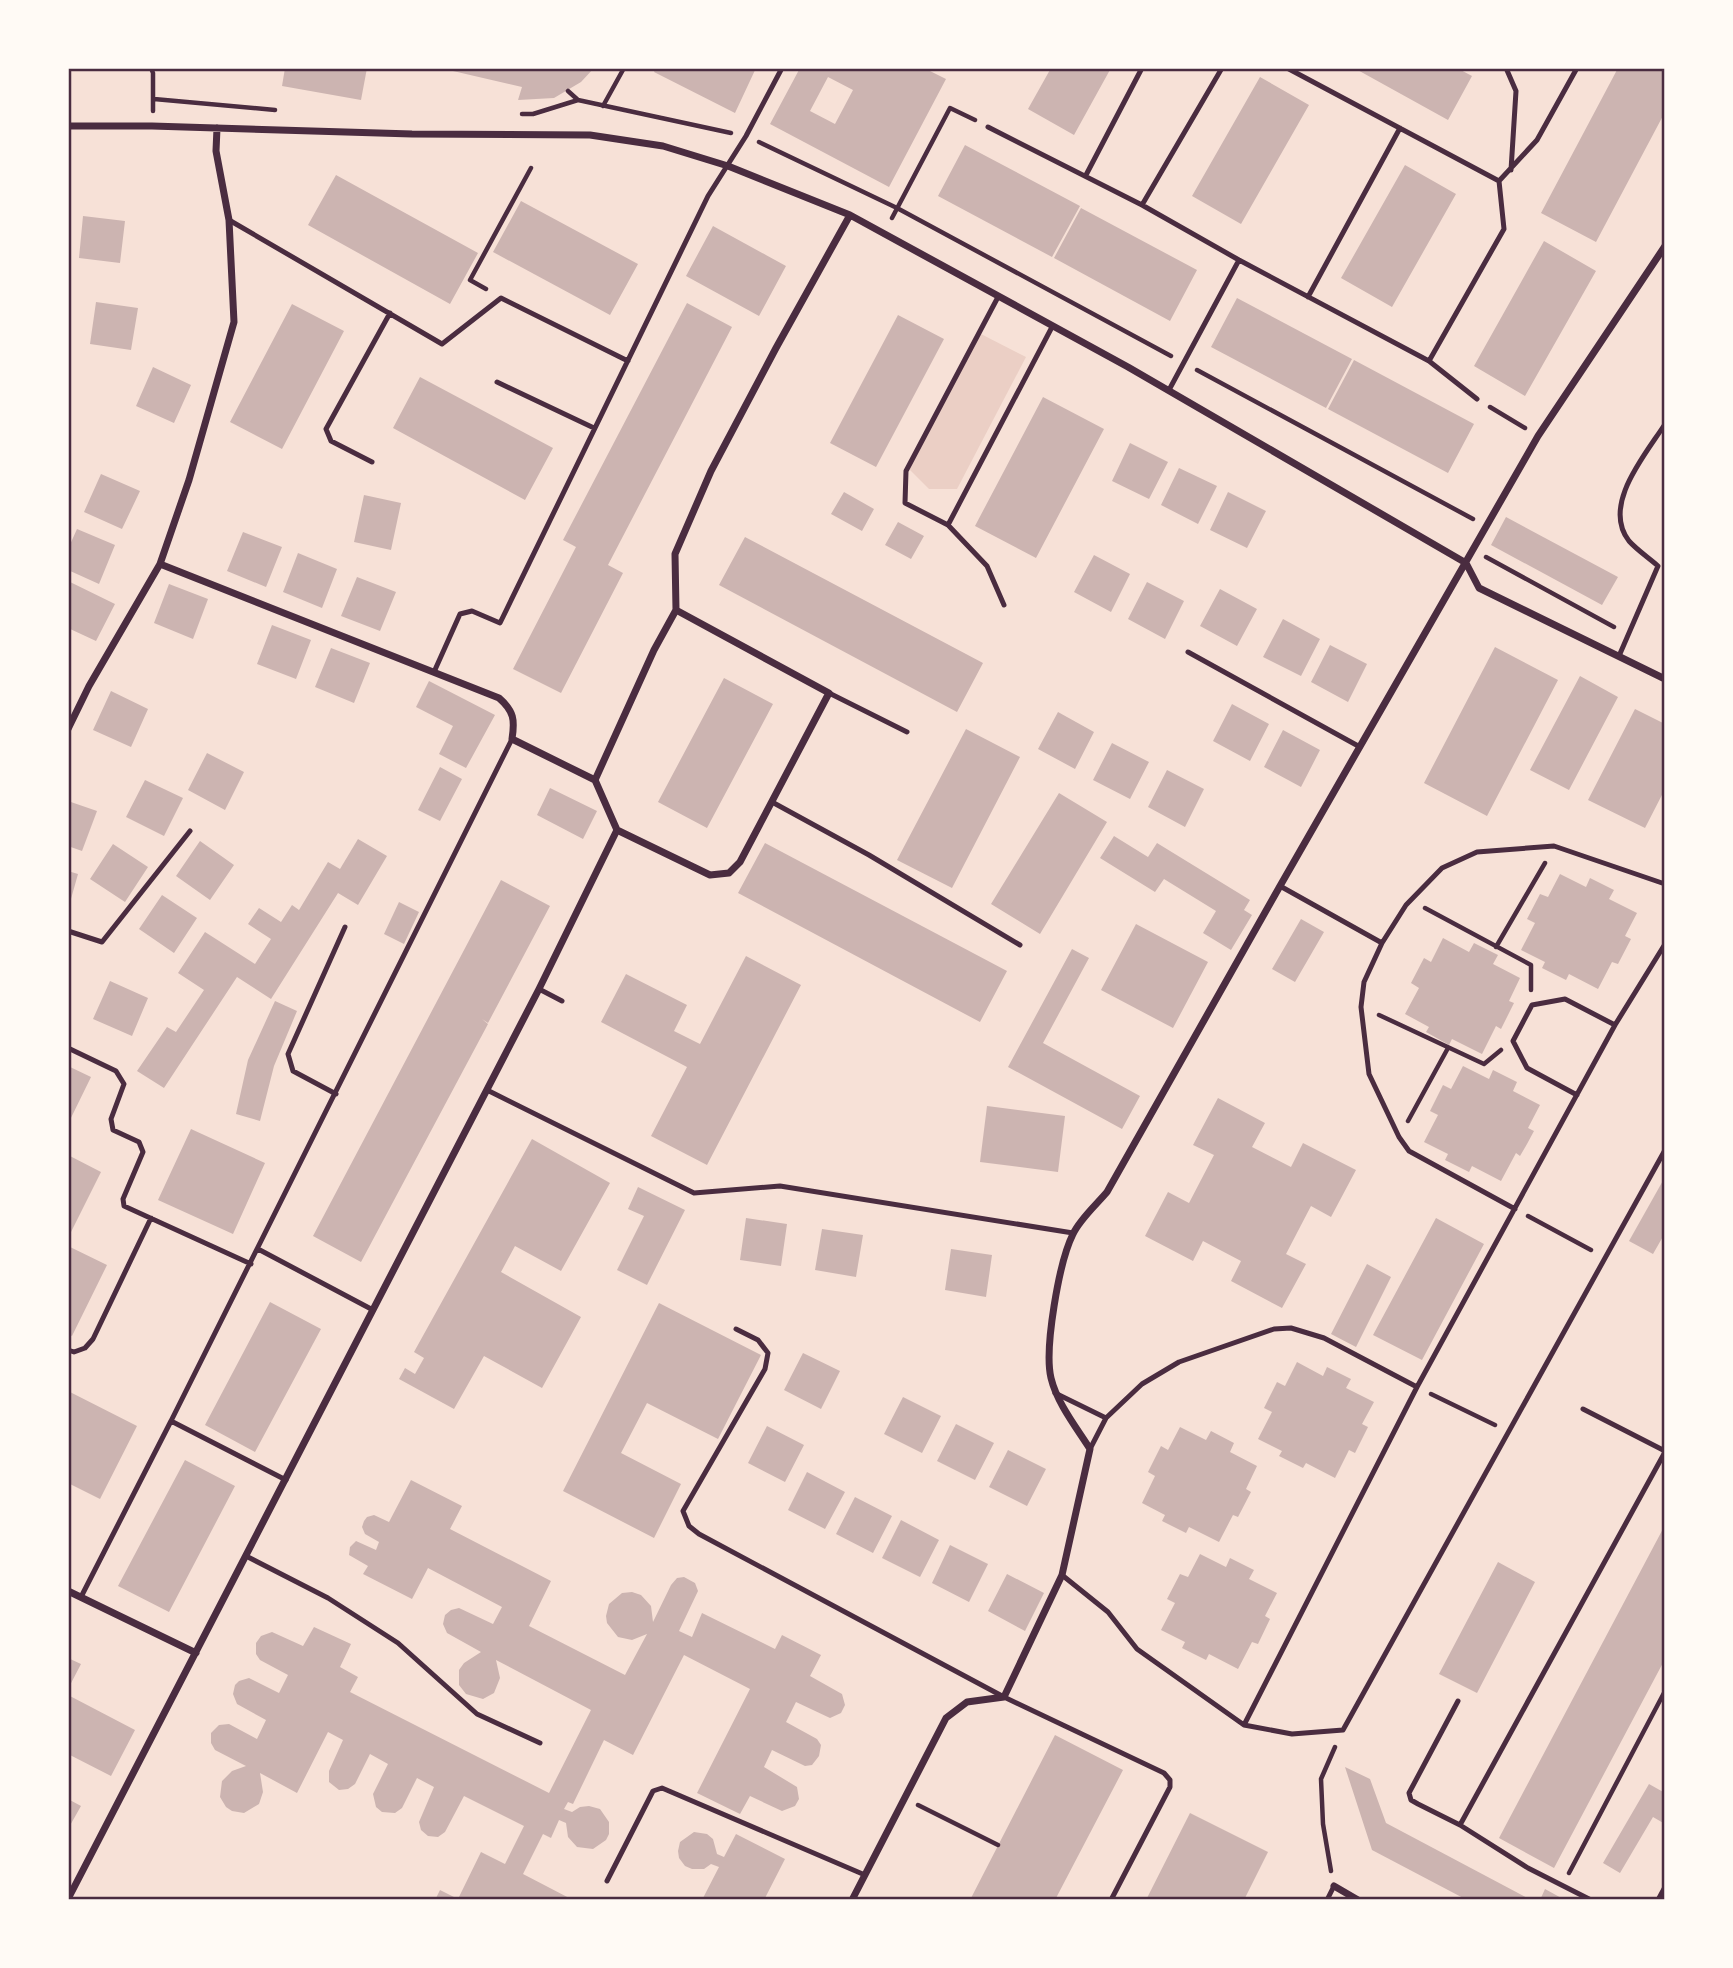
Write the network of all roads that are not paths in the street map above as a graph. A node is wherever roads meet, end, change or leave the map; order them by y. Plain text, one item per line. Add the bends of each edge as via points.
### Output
1 (782, 68) edge
2 (1142, 68) edge
3 (1222, 68) edge
4 (1287, 68) edge
5 (1506, 68) edge
6 (1577, 68) edge
7 (68, 126) edge
8 (988, 127) road end
9 (217, 128) junction
10 (1401, 128) junction
11 (728, 166) junction
12 (1511, 170) junction
13 (1086, 176) junction
14 (1499, 181) junction
15 (1142, 205) junction
16 (850, 215) junction
17 (229, 220) junction
18 (1665, 246) edge
19 (1239, 260) junction
20 (998, 297) junction
21 (1308, 297) junction
22 (390, 313) junction
23 (1052, 327) junction
24 (628, 361) junction
25 (1429, 361) junction
26 (497, 382) dead end
27 (1169, 390) junction
28 (1477, 399) road end
29 (1665, 424) edge
30 (594, 428) junction
31 (372, 462) dead end
32 (948, 525) junction
33 (1466, 563) junction
34 (159, 564) junction
35 (1661, 565) edge
36 (1004, 605) dead end
37 (676, 610) junction
38 (1188, 652) dead end
39 (1619, 656) junction
40 (434, 672) junction
41 (1665, 679) edge
42 (829, 692) junction
43 (68, 729) edge
44 (906, 732) dead end
45 (512, 739) junction
46 (1360, 747) junction
47 (596, 780) junction
48 (772, 802) junction
49 (617, 830) junction
50 (190, 831) dead end
51 (1665, 884) edge
52 (1280, 886) junction
53 (345, 927) dead end
54 (68, 931) edge
55 (1382, 943) junction
56 (1665, 944) edge
57 (1020, 945) dead end
58 (539, 989) junction
59 (562, 1001) dead end
60 (1615, 1025) junction
61 (68, 1048) edge
62 (487, 1090) junction
63 (336, 1094) junction
64 (1577, 1096) junction
65 (1665, 1150) edge
66 (1515, 1209) junction
67 (151, 1218) junction
68 (1073, 1233) junction
69 (258, 1249) junction
70 (251, 1264) junction
71 (373, 1310) junction
72 (736, 1329) dead end
73 (68, 1350) edge
74 (1417, 1387) junction
75 (1055, 1393) junction
76 (1583, 1409) dead end
77 (1106, 1418) junction
78 (171, 1420) junction
79 (1090, 1449) junction
80 (1665, 1452) edge
81 (1663, 1461) edge
82 (286, 1479) junction
83 (246, 1556) junction
84 (1062, 1575) junction
85 (68, 1591) edge
86 (81, 1597) junction
87 (196, 1653) junction
88 (1004, 1697) junction
89 (1458, 1701) dead end
90 (1244, 1724) junction
91 (540, 1743) dead end
92 (1460, 1825) junction
93 (865, 1875) junction
94 (607, 1881) dead end
95 (1334, 1886) joint
96 (1665, 1887) edge
97 (68, 1899) edge
98 (852, 1900) edge
99 (1111, 1900) edge
100 (1327, 1900) edge
101 (1359, 1900) edge
102 (1591, 1900) edge
103 (1658, 1900) edge

1 - 11 lane
2 - 13 lane
3 - 15 lane
4 - 10 lane
5 - 12 lane via 1516,91
6 - 12 lane via 1537,140
7 - 9 street
8 - 13 lane
9 - 11 street via 590,135 663,146
9 - 17 street via 216,151
10 - 14 lane
10 - 21 lane
11 - 16 street
11 - 24 lane via 708,196
12 - 14 lane
13 - 15 lane
14 - 25 lane via 1504,229
15 - 19 lane
16 - 20 street
16 - 37 street via 706,482 675,554
17 - 22 lane
17 - 34 street via 234,323 189,480
18 - 33 street via 1538,436
19 - 21 lane
19 - 27 lane
20 - 23 street
20 - 32 lane via 906,471 905,503
21 - 25 lane
22 - 24 lane via 442,344 501,298
22 - 31 lane via 326,429 331,441
23 - 27 street
23 - 32 lane
24 - 30 lane
25 - 28 lane
26 - 30 lane
27 - 33 street
29 - 35 lane via 1623,490 1620,516 1628,540
30 - 40 lane via 500,623 472,611 460,614
32 - 36 lane via 987,566
33 - 39 street via 1479,588
33 - 46 street
34 - 40 street
34 - 43 street
35 - 39 lane
37 - 42 street
37 - 47 street
38 - 46 lane
39 - 41 street
40 - 45 street via 499,698 510,708 515,722
42 - 44 lane
42 - 48 street
45 - 47 street
45 - 63 lane
46 - 52 street
47 - 49 street
48 - 49 street via 740,862 729,873 710,875
48 - 57 lane
49 - 58 street
50 - 54 lane via 102,942
51 - 55 lane via 1554,846 1477,852 1442,868 1410,901
52 - 55 lane
52 - 68 street via 1107,1192
53 - 63 lane via 288,1054 293,1071
55 - 66 lane via 1364,982 1361,1007 1368,1074 1399,1137 1409,1151
56 - 60 lane
58 - 59 lane
58 - 62 street
60 - 64 lane
60 - 64 lane via 1565,999 1532,1005 1513,1041 1527,1068
61 - 67 lane via 117,1071 124,1084 111,1119 113,1130 139,1142 143,1152 124,1206
62 - 68 lane via 694,1194 780,1186
62 - 71 street
63 - 69 lane
64 - 66 lane
65 - 90 lane via 1343,1730 1292,1734
66 - 74 lane
67 - 70 lane
67 - 73 lane via 93,1339 85,1348
68 - 75 street via 1050,1335 1048,1364
69 - 70 lane
69 - 71 lane
70 - 78 lane
71 - 82 street
72 - 88 lane via 758,1340 768,1353 765,1369 684,1511 689,1526
74 - 77 lane via 1324,1338 1291,1328 1274,1329 1179,1362 1142,1384
74 - 90 lane
75 - 77 lane
75 - 79 street
76 - 80 lane
77 - 79 lane
78 - 82 lane
78 - 86 lane
79 - 84 street
80 - 81 lane
81 - 92 lane
82 - 83 street
83 - 87 street
83 - 91 lane via 328,1598 398,1643 477,1714
84 - 88 street
84 - 90 lane via 1108,1612 1137,1649
85 - 86 street
86 - 87 street
87 - 97 street
88 - 93 street via 967,1702 946,1718
88 - 99 lane via 1164,1773 1170,1780
89 - 92 lane via 1409,1793 1411,1800
92 - 102 lane via 1528,1868
93 - 94 lane via 662,1788 653,1791
93 - 98 street
95 - 100 lane
95 - 101 street
96 - 103 lane

